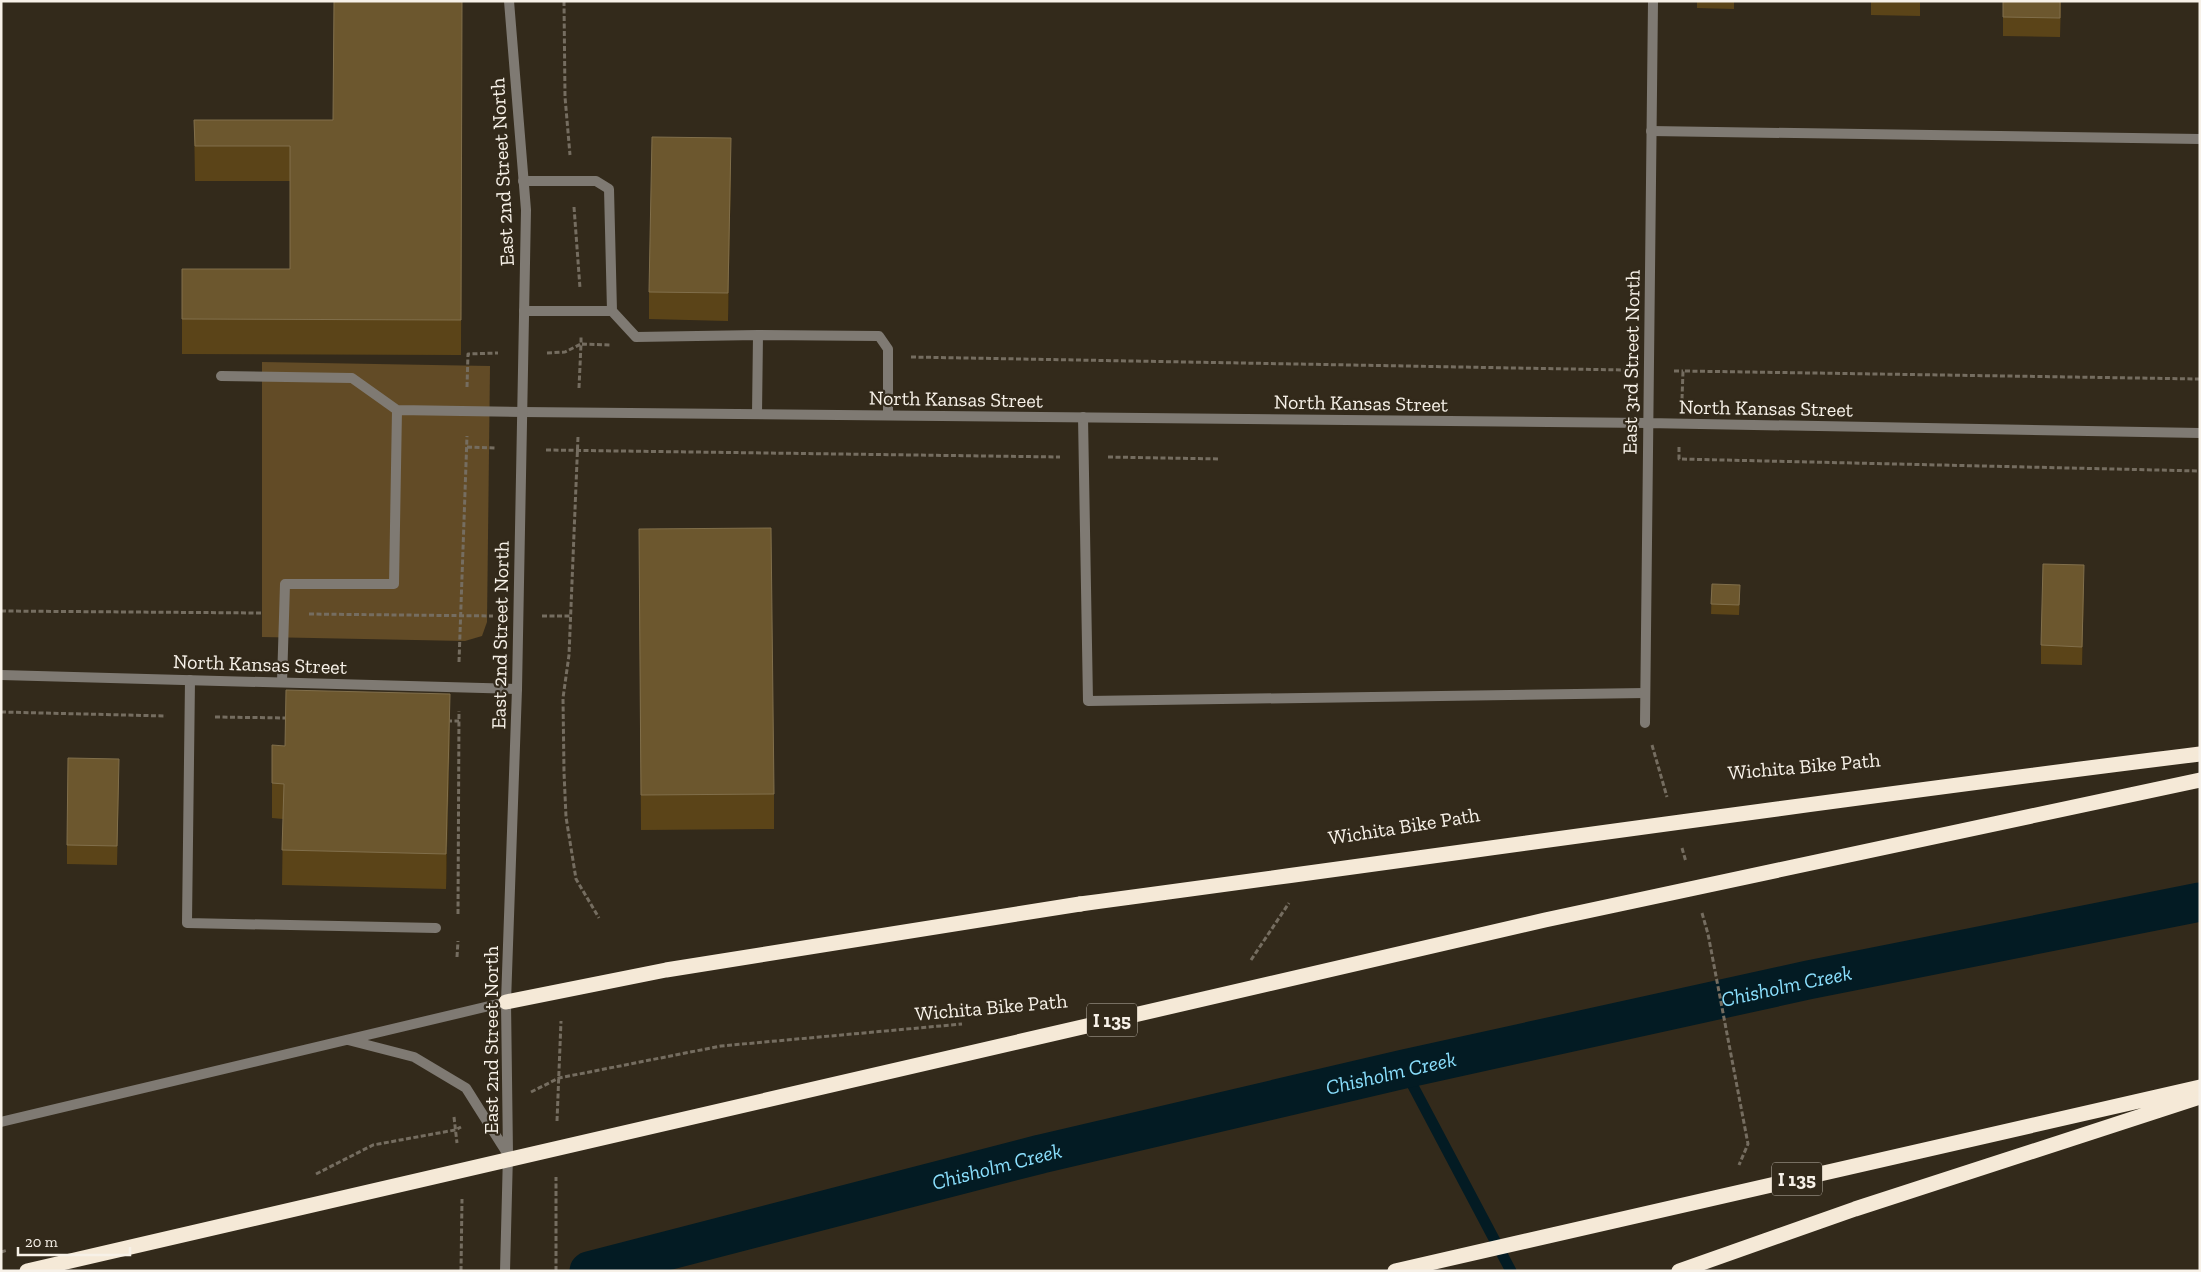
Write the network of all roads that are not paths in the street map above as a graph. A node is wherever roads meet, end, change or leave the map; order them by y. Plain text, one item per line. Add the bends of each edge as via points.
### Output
1 (509, 1) edge
2 (1653, 1) edge
3 (1651, 131) junction
4 (2200, 139) edge
5 (523, 182) junction
6 (524, 311) junction
7 (612, 311) junction
8 (758, 334) junction
9 (221, 376) dead end
10 (397, 410) junction
11 (522, 412) junction
12 (757, 414) junction
13 (888, 416) junction
14 (1083, 417) junction
15 (1648, 423) junction
16 (2200, 433) edge
17 (1, 675) edge
18 (190, 680) junction
19 (282, 682) junction
20 (517, 689) junction
21 (1645, 693) junction
22 (1645, 723) dead end
23 (2200, 754) edge
24 (2200, 780) edge
25 (436, 928) dead end
26 (506, 1002) junction
27 (346, 1040) junction
28 (2200, 1087) edge
29 (2200, 1097) edge
30 (1, 1122) edge
31 (508, 1154) junction
32 (27, 1271) edge
33 (505, 1271) edge
34 (1395, 1271) edge
35 (1678, 1271) edge

1 - 5 street, East 2nd Street North
2 - 3 street, East 3rd Street North
3 - 4 street
3 - 15 street, East 3rd Street North
5 - 6 street, East 2nd Street North via 526,210
5 - 7 street via 596,181 609,189
6 - 7 street
6 - 11 street, East 2nd Street North
7 - 8 street via 636,337
8 - 12 street
8 - 13 street via 879,336 888,349
9 - 10 street via 352,378
10 - 11 street, North Kansas Street
10 - 19 street via 394,584 285,584
11 - 12 street, North Kansas Street
11 - 20 street, East 2nd Street North
12 - 13 street, North Kansas Street
13 - 14 street, North Kansas Street
14 - 15 street, North Kansas Street
14 - 21 street via 1088,701
15 - 16 street, North Kansas Street
15 - 21 street, East 3rd Street North
17 - 18 street, North Kansas Street
18 - 19 street, North Kansas Street
18 - 25 street via 186,923
19 - 20 street, North Kansas Street
20 - 26 street, East 2nd Street North
21 - 22 street, East 3rd Street North
23 - 26 highway, bridge via 1893,792 1080,904 666,970
24 - 32 highway, I 135, bridge via 1545,920
26 - 27 street
26 - 31 street, East 2nd Street North
27 - 30 street
27 - 31 street via 414,1057 466,1088
28 - 34 highway, I 135, bridge
29 - 35 highway, bridge via 1855,1209
31 - 33 street, East 2nd Street North

